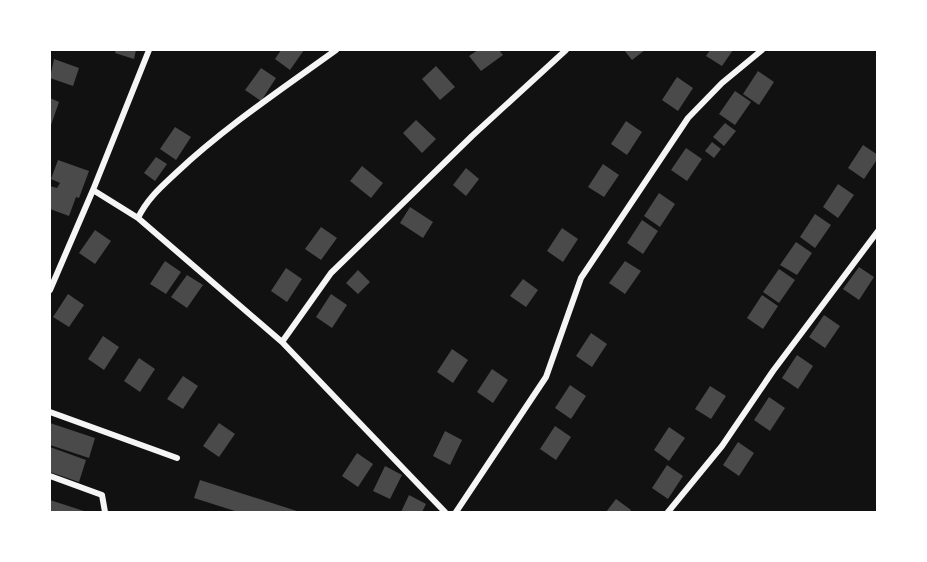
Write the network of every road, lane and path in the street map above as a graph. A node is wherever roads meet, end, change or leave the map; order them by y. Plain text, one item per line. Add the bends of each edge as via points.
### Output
1 (149, 50) edge
2 (336, 50) edge
3 (566, 50) edge
4 (762, 50) edge
5 (93, 190) junction
6 (138, 218) junction
7 (878, 231) edge
8 (50, 290) edge
9 (282, 342) junction
10 (50, 412) edge
11 (177, 458) dead end
12 (50, 476) edge
13 (105, 513) edge
14 (445, 513) edge
15 (456, 513) edge
16 (668, 513) edge

1 - 5 street
2 - 6 street via 191,159 145,203
3 - 9 street via 331,273
4 - 15 street via 688,118 581,278 546,377
5 - 6 street
5 - 8 street
6 - 9 street
7 - 16 street via 722,446
9 - 14 street
10 - 11 street
12 - 13 street via 102,495

